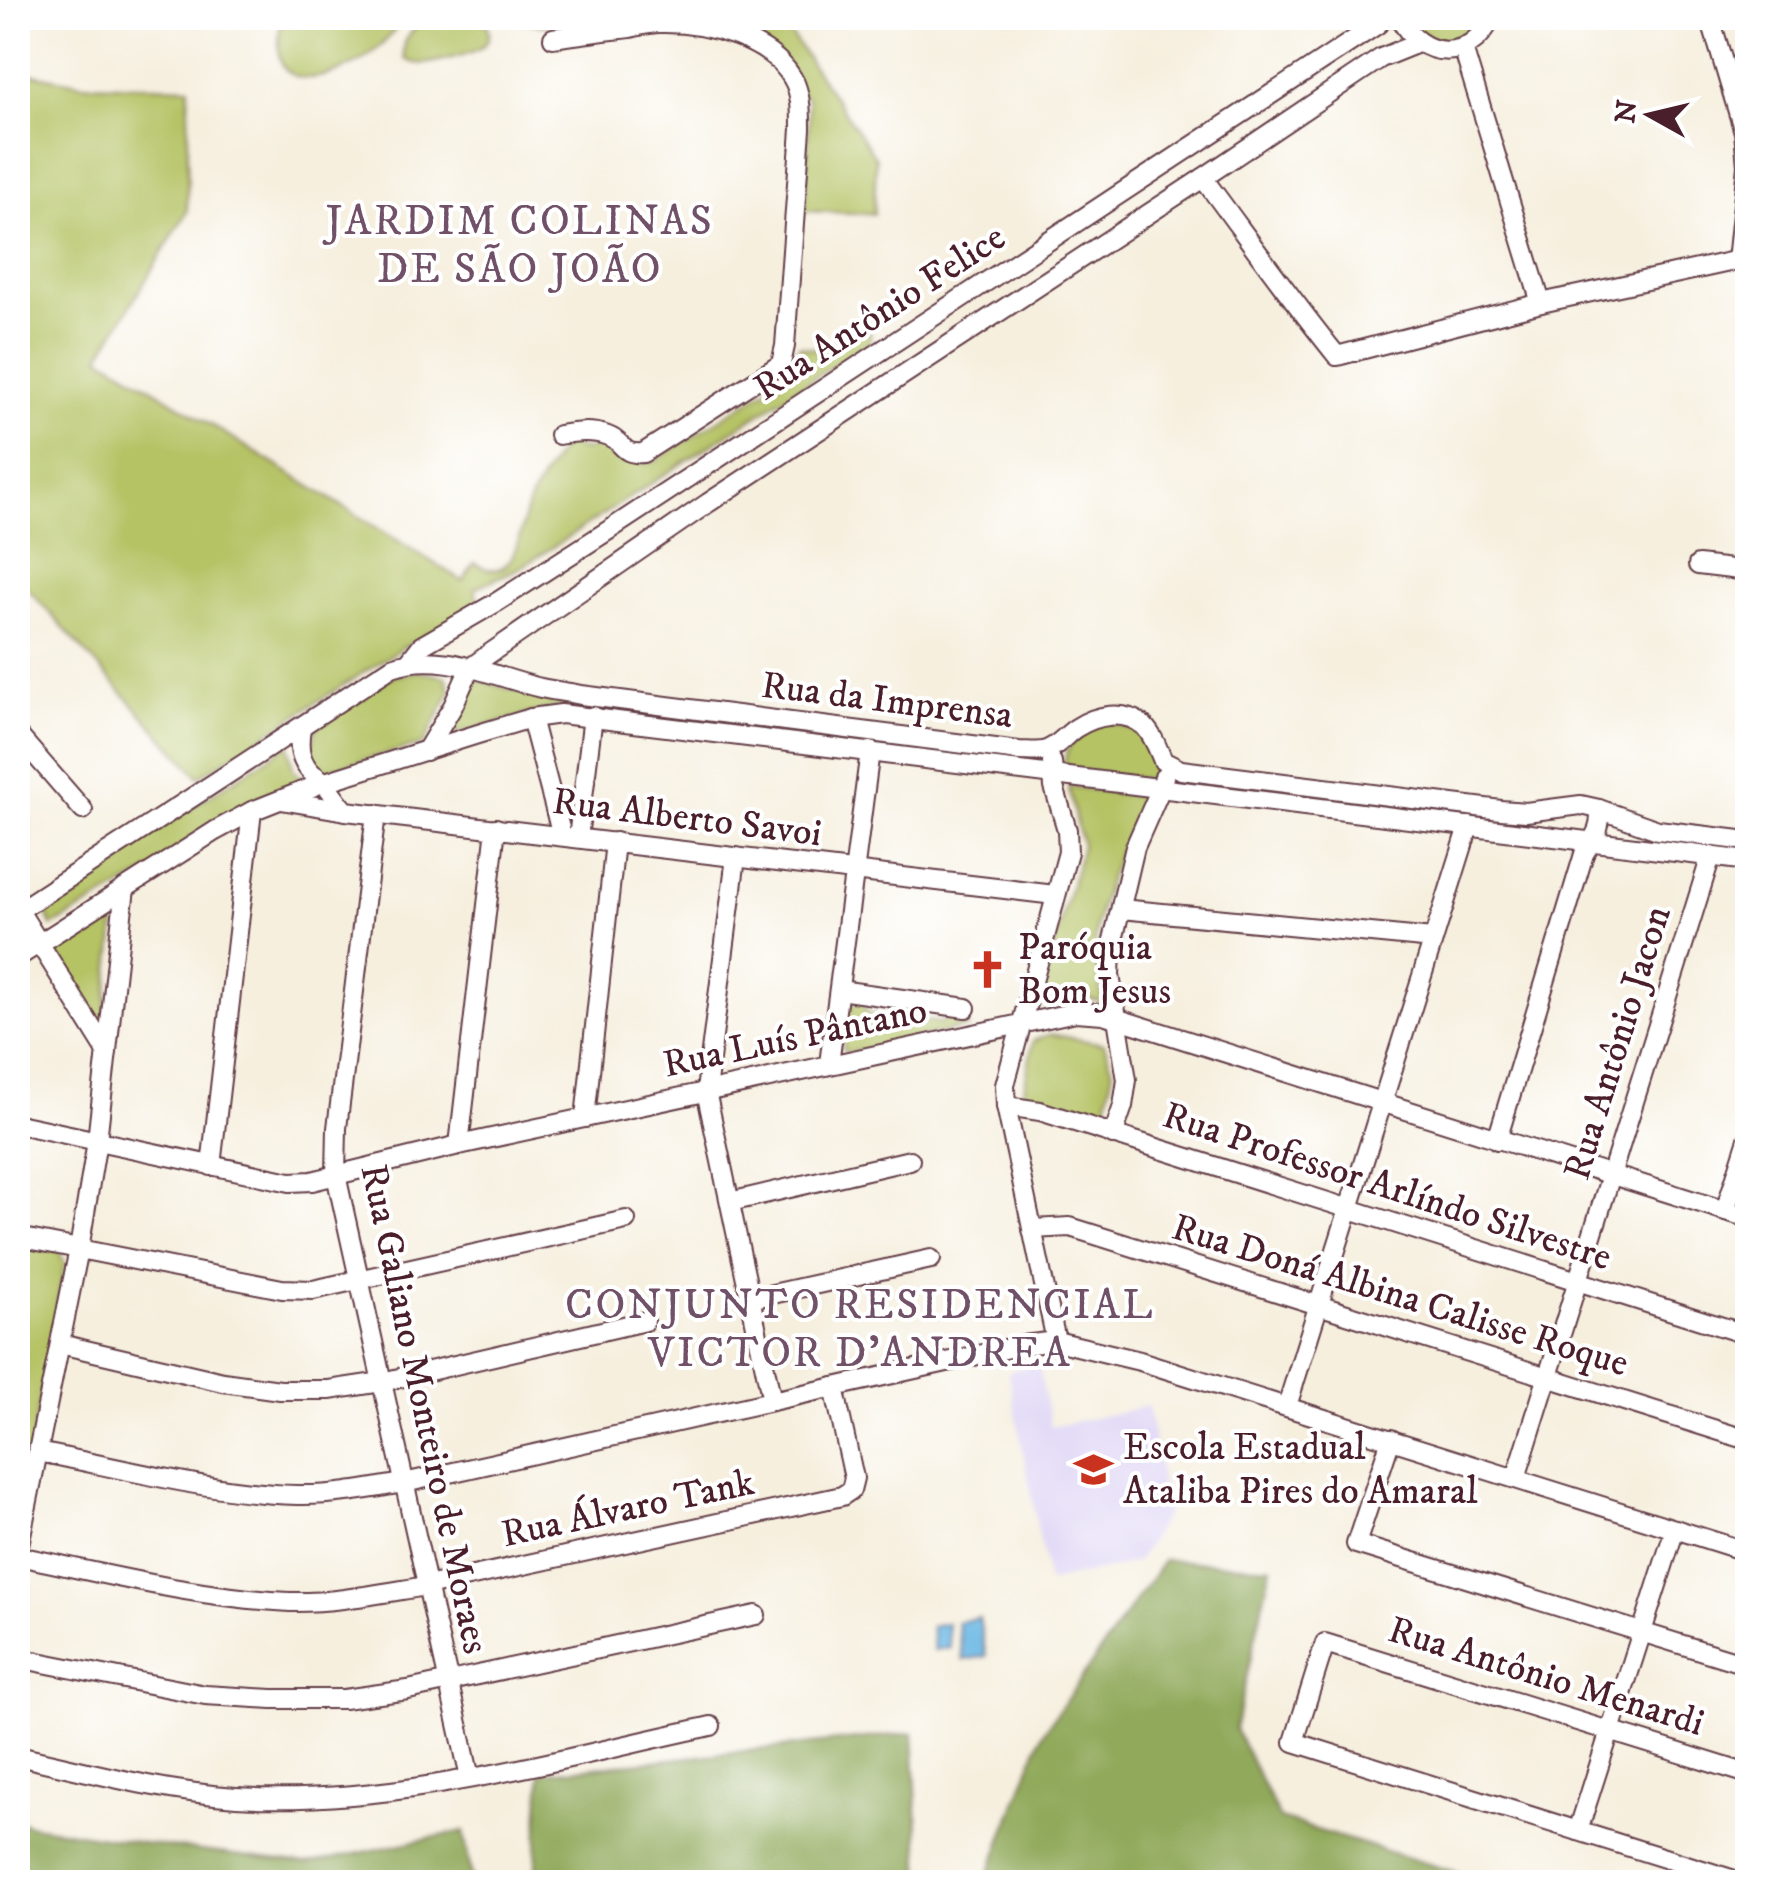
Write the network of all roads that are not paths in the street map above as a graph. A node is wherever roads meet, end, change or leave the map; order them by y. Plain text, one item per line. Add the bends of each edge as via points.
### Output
1 (1384, 18) edge
2 (1400, 18) edge
3 (1490, 18) edge
4 (1710, 18) edge
5 (553, 38) dead end
6 (1418, 42) junction
7 (1463, 48) junction
8 (1202, 178) junction
9 (1742, 259) edge
10 (1542, 302) junction
11 (559, 435) dead end
12 (1698, 565) dead end
13 (1748, 571) edge
14 (410, 660) junction
15 (470, 668) junction
16 (593, 716) junction
17 (531, 718) junction
18 (301, 728) junction
19 (18, 735) edge
20 (1055, 746) junction
21 (426, 751) junction
22 (870, 752) junction
23 (1163, 761) junction
24 (1051, 773) junction
25 (324, 782) junction
26 (1161, 788) junction
27 (280, 800) junction
28 (1599, 809) junction
29 (83, 810) dead end
30 (252, 811) junction
31 (346, 811) junction
32 (376, 814) junction
33 (1469, 826) junction
34 (496, 828) junction
35 (570, 837) junction
36 (1748, 841) edge
37 (615, 842) junction
38 (1591, 842) junction
39 (1710, 856) junction
40 (736, 857) junction
41 (1748, 860) edge
42 (854, 871) junction
43 (125, 888) junction
44 (1055, 895) junction
45 (1121, 909) junction
46 (18, 910) edge
47 (1433, 939) junction
48 (41, 942) junction
49 (18, 957) edge
50 (839, 990) junction
51 (966, 1008) dead end
52 (1118, 1019) junction
53 (1021, 1022) junction
54 (107, 1052) junction
55 (829, 1064) junction
56 (706, 1091) junction
57 (1380, 1103) junction
58 (1006, 1106) junction
59 (585, 1118) junction
60 (18, 1124) edge
61 (1113, 1135) junction
62 (1748, 1139) edge
63 (96, 1140) junction
64 (1497, 1140) junction
65 (459, 1145) junction
66 (910, 1160) dead end
67 (211, 1166) junction
68 (336, 1175) junction
69 (1611, 1175) junction
70 (730, 1202) junction
71 (1348, 1209) junction
72 (1724, 1211) junction
73 (1748, 1218) edge
74 (626, 1220) dead end
75 (1032, 1230) junction
76 (18, 1237) edge
77 (79, 1249) junction
78 (931, 1259) dead end
79 (360, 1281) junction
80 (1578, 1282) junction
81 (750, 1299) junction
82 (1318, 1304) junction
83 (646, 1321) dead end
84 (1748, 1335) edge
85 (1056, 1341) junction
86 (60, 1344) junction
87 (1548, 1376) junction
88 (382, 1382) junction
89 (834, 1387) junction
90 (772, 1401) junction
91 (1287, 1406) junction
92 (1391, 1439) junction
93 (1748, 1440) edge
94 (38, 1452) junction
95 (1516, 1478) junction
96 (404, 1483) junction
97 (23, 1497) edge
98 (1675, 1529) junction
99 (1748, 1552) edge
100 (18, 1553) edge
101 (427, 1586) junction
102 (756, 1614) dead end
103 (1642, 1632) junction
104 (18, 1658) edge
105 (1748, 1665) edge
106 (448, 1681) junction
107 (711, 1726) dead end
108 (1610, 1731) junction
109 (18, 1756) edge
110 (1748, 1774) edge
111 (470, 1778) junction
112 (1578, 1830) junction
113 (1741, 1882) edge

1 - 14 street, Rua Antônio Felice via 626,520 422,646
2 - 6 street
3 - 7 street
4 - 9 street via 1744,132
5 - 11 street via 660,23 744,39 774,54 785,68 800,101 801,128 780,364 643,453 625,451 612,437
6 - 7 street via 1432,49
6 - 8 street, Rua Antônio Felice via 1381,58
7 - 10 street
8 - 10 street via 1337,356
8 - 15 street, Rua Antônio Felice
9 - 10 street
12 - 13 street
14 - 15 street, Rua da Imprensa
14 - 18 street
15 - 20 street, Rua da Imprensa via 581,695 1019,751
15 - 21 street
16 - 17 street, Rua da Imprensa
16 - 22 street, Rua da Imprensa
16 - 35 street
17 - 21 street, Rua da Imprensa
17 - 35 street
18 - 25 street via 301,758
18 - 46 street
19 - 29 street
20 - 23 street, Rua da Imprensa via 1074,729 1110,715 1143,726
20 - 24 street
21 - 25 street, Rua da Imprensa
22 - 24 street, Rua da Imprensa
22 - 42 street
23 - 26 street
23 - 28 street via 1181,770 1501,810
24 - 26 street, Rua da Imprensa
24 - 44 street via 1068,852
25 - 27 street, Rua da Imprensa
25 - 31 street
26 - 33 street, Rua da Imprensa
26 - 45 street via 1135,847
27 - 30 street, Rua da Imprensa
27 - 31 street, Rua Alberto Savoi
28 - 36 street via 1658,830
28 - 38 street
30 - 43 street, Rua da Imprensa
30 - 67 street
31 - 32 street, Rua Alberto Savoi
32 - 34 street, Rua Alberto Savoi
32 - 68 street, Rua Galiano Monteiro de Moraes
33 - 38 street, Rua da Imprensa
33 - 47 street
34 - 35 street, Rua Alberto Savoi
34 - 65 street
35 - 37 street, Rua Alberto Savoi
37 - 40 street, Rua Alberto Savoi
37 - 59 street
38 - 39 street, Rua da Imprensa
38 - 64 street
39 - 41 street, Rua da Imprensa
39 - 69 street, Rua Antônio Jacon
40 - 42 street, Rua Alberto Savoi
40 - 56 street
42 - 44 street, Rua Alberto Savoi
42 - 50 street
43 - 48 street, Rua da Imprensa
43 - 54 street
44 - 53 street
45 - 47 street
45 - 52 street via 1110,975
46 - 48 street
47 - 57 street
48 - 49 street, Rua da Imprensa
48 - 54 street
50 - 51 street, Rua Luís Pântano
50 - 55 street
52 - 53 street, Rua Luís Pântano via 1076,1012
52 - 57 street, Rua Luís Pântano
52 - 61 street via 1127,1080
53 - 55 street, Rua Luís Pântano
53 - 58 street
54 - 63 street
55 - 56 street, Rua Luís Pântano
56 - 59 street, Rua Luís Pântano
56 - 70 street
57 - 64 street, Rua Luís Pântano
57 - 71 street
58 - 61 street, Rua Professor Arlíndo Silvestre
58 - 75 street
59 - 65 street, Rua Luís Pântano
60 - 63 street, Rua Luís Pântano
61 - 71 street, Rua Professor Arlíndo Silvestre
62 - 72 street
63 - 67 street, Rua Luís Pântano
63 - 77 street
64 - 69 street, Rua Luís Pântano
65 - 68 street, Rua Luís Pântano
66 - 70 street
67 - 68 street, Rua Luís Pântano via 290,1182
68 - 79 street, Rua Galiano Monteiro de Moraes
69 - 72 street, Rua Luís Pântano
69 - 80 street, Rua Antônio Jacon
70 - 81 street
71 - 80 street, Rua Professor Arlíndo Silvestre
71 - 82 street
72 - 73 street, Rua Luís Pântano
74 - 79 street
75 - 82 street, Rua Doná Albina Calisse Roque via 1070,1226
75 - 85 street
76 - 77 street
77 - 79 street via 282,1289
77 - 86 street
78 - 81 street
79 - 88 street, Rua Galiano Monteiro de Moraes
80 - 84 street, Rua Professor Arlíndo Silvestre
80 - 87 street, Rua Antônio Jacon
81 - 90 street
82 - 87 street, Rua Doná Albina Calisse Roque
82 - 91 street
83 - 88 street
85 - 89 street
85 - 91 street
86 - 88 street via 280,1390
86 - 94 street
87 - 93 street, Rua Doná Albina Calisse Roque
87 - 95 street, Rua Antônio Jacon
88 - 96 street, Rua Galiano Monteiro de Moraes
89 - 90 street
89 - 101 street, Rua Álvaro Tank via 854,1478 842,1496
90 - 96 street
91 - 92 street
92 - 95 street
92 - 103 street via 1356,1544
94 - 96 street via 298,1496
94 - 97 street
95 - 98 street
96 - 101 street, Rua Galiano Monteiro de Moraes
97 - 100 street
98 - 99 street
98 - 103 street
100 - 101 street, Rua Álvaro Tank via 214,1596 293,1602
101 - 106 street, Rua Galiano Monteiro de Moraes
102 - 106 street
103 - 105 street
103 - 108 street
104 - 106 street via 205,1695 272,1700 344,1699
106 - 111 street, Rua Galiano Monteiro de Moraes
107 - 111 street
108 - 110 street, Rua Antônio Menardi
108 - 112 street
108 - 112 street, Rua Antônio Menardi via 1325,1643 1294,1742
109 - 111 street via 236,1797 330,1797
112 - 113 street

